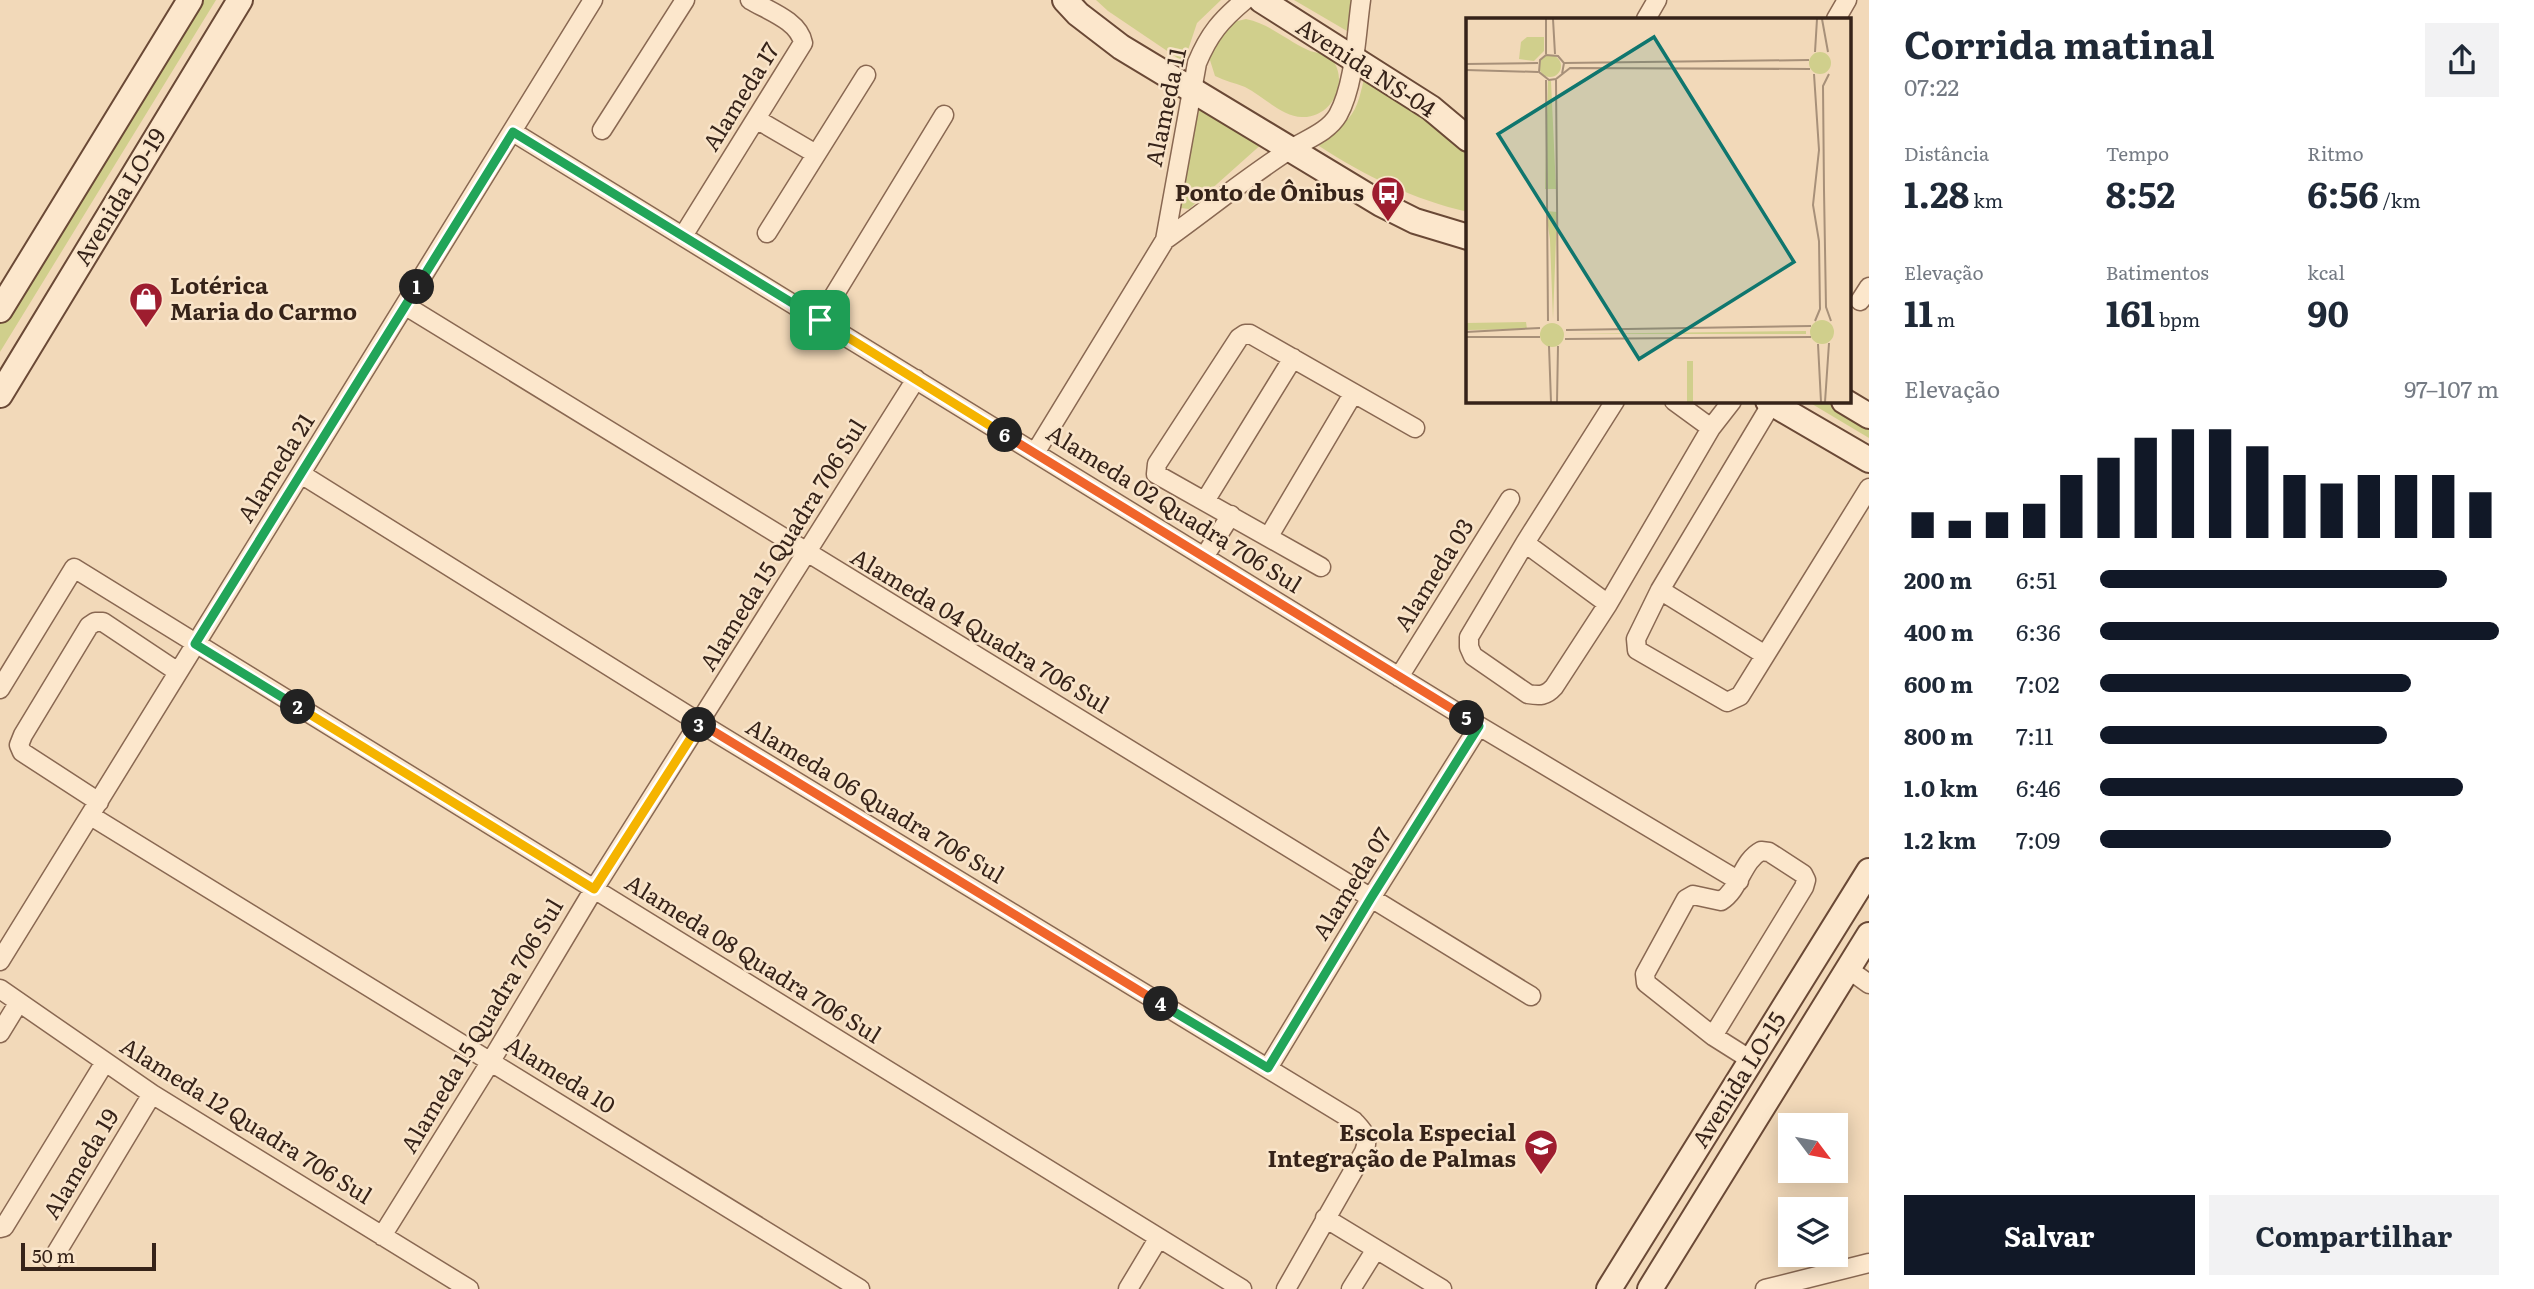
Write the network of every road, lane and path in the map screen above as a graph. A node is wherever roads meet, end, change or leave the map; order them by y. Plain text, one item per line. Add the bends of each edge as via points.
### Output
1 (190, 0) edge
2 (240, 0) edge
3 (593, 0) edge
4 (685, 0) edge
5 (750, 0) edge
6 (1065, 0) edge
7 (1245, 0) edge
8 (1261, 0) edge
9 (1361, 0) edge
10 (1657, 0) edge
11 (1847, 0) edge
12 (1647, 18) edge
13 (1837, 18) edge
14 (1353, 57) junction
15 (866, 75) dead end
16 (1192, 91) junction
17 (944, 115) dead end
18 (756, 119) junction
19 (602, 130) dead end
20 (513, 132) junction
21 (1466, 137) edge
22 (1290, 150) junction
23 (817, 154) junction
24 (767, 233) dead end
25 (683, 236) junction
26 (1466, 236) edge
27 (1165, 240) junction
28 (406, 306) junction
29 (0, 310) edge
30 (820, 320) junction
31 (1293, 358) junction
32 (916, 379) junction
33 (1353, 394) junction
34 (0, 395) edge
35 (1614, 402) edge
36 (1675, 402) edge
37 (1731, 402) edge
38 (1770, 402) edge
39 (1846, 402) edge
40 (1869, 416) edge
41 (1415, 428) dead end
42 (1711, 428) junction
43 (1035, 453) junction
44 (1869, 460) edge
45 (301, 474) junction
46 (1869, 488) edge
47 (1510, 499) dead end
48 (1205, 501) junction
49 (1231, 515) junction
50 (1269, 536) junction
51 (1525, 543) junction
52 (807, 554) junction
53 (1204, 557) junction
54 (1321, 567) dead end
55 (1660, 590) junction
56 (1608, 604) junction
57 (195, 644) junction
58 (1765, 655) junction
59 (178, 672) junction
60 (1399, 677) junction
61 (0, 690) edge
62 (700, 723) junction
63 (1479, 726) junction
64 (95, 809) junction
65 (1869, 870) edge
66 (1739, 881) junction
67 (594, 889) junction
68 (1371, 898) junction
69 (1869, 935) edge
70 (0, 961) edge
71 (1848, 969) junction
72 (1869, 984) edge
73 (0, 989) edge
74 (1531, 996) dead end
75 (19, 1002) junction
76 (0, 1033) edge
77 (1713, 1037) junction
78 (1751, 1060) junction
79 (491, 1061) junction
80 (105, 1062) junction
81 (1268, 1068) junction
82 (152, 1094) junction
83 (1325, 1219) junction
84 (0, 1228) edge
85 (382, 1236) junction
86 (1158, 1239) junction
87 (1376, 1249) junction
88 (52, 1260) dead end
89 (1869, 1263) edge
90 (469, 1289) edge
91 (860, 1289) edge
92 (1128, 1289) edge
93 (1242, 1289) edge
94 (1286, 1289) edge
95 (1351, 1289) edge
96 (1442, 1289) edge
97 (1609, 1289) edge
98 (1650, 1289) edge
99 (1765, 1289) edge

1 - 29 street, Avenida LO-19
2 - 34 street, Avenida LO-19
3 - 20 street, Alameda 21
4 - 19 street
5 - 18 street, Alameda 17 via 794,26 803,43
6 - 16 street via 1121,47
7 - 16 street, Alameda 11 via 1206,41
8 - 14 street, Avenida NS-04
9 - 14 street, Alameda 11
10 - 12 street
11 - 13 street
14 - 21 street, Avenida NS-04 via 1431,108
14 - 22 street, Alameda 11 via 1336,117 1320,133
15 - 23 street
16 - 22 street
16 - 27 street, Alameda 11
17 - 30 street
18 - 23 street
18 - 25 street, Alameda 17
20 - 25 street, Alameda 02 Quadra 706 Sul
20 - 28 street, Alameda 21
22 - 26 street via 1415,221
22 - 27 street, Alameda 11
23 - 24 street
25 - 30 street, Alameda 02 Quadra 706 Sul
27 - 43 street, Alameda 11
28 - 45 street, Alameda 21
28 - 52 street, Alameda 04 Quadra 706 Sul
30 - 32 street, Alameda 02 Quadra 706 Sul
31 - 33 street
31 - 48 street
31 - 48 street via 1250,334 1239,338 1157,464 1160,478
32 - 43 street, Alameda 02 Quadra 706 Sul
32 - 52 street, Alameda 15 Quadra 706 Sul
33 - 41 street
33 - 50 street
35 - 51 street
36 - 42 street
37 - 42 street
38 - 44 street
38 - 55 street
39 - 40 street
42 - 56 street
43 - 53 street, Alameda 02 Quadra 706 Sul
45 - 57 street, Alameda 21
45 - 62 street, Alameda 06 Quadra 706 Sul
46 - 58 street
47 - 60 street, Alameda 03
48 - 49 street
49 - 50 street
49 - 53 street
50 - 54 street
51 - 56 street
51 - 56 street via 1469,637 1473,656 1528,694 1549,693
52 - 62 street, Alameda 15 Quadra 706 Sul
52 - 68 street, Alameda 04 Quadra 706 Sul
53 - 60 street, Alameda 02 Quadra 706 Sul
55 - 58 street
55 - 58 street via 1636,639 1637,650 1727,702 1740,696
57 - 59 street, Alameda 21
57 - 61 street, Alameda 08 Quadra 706 Sul via 74,568
57 - 67 street, Alameda 08 Quadra 706 Sul
59 - 64 street, Alameda 21
59 - 64 street, Alameda 10 via 103,622 95,622 29,724 19,745 22,752
60 - 63 street, Alameda 02 Quadra 706 Sul
62 - 67 street, Alameda 15 Quadra 706 Sul
62 - 81 street, Alameda 06 Quadra 706 Sul
63 - 66 street, Alameda 02 Quadra 706 Sul
63 - 68 street, Alameda 07
64 - 70 street, Alameda 21
64 - 79 street, Alameda 10
65 - 78 street, Avenida LO-15
66 - 77 street via 1721,901 1693,895 1686,900 1645,974 1646,983
66 - 77 street via 1761,850 1806,880
67 - 79 street, Alameda 15 Quadra 706 Sul
67 - 86 street, Alameda 08 Quadra 706 Sul
68 - 74 street, Alameda 04 Quadra 706 Sul
68 - 81 street, Alameda 07
69 - 71 street, Avenida LO-15
71 - 72 street
71 - 98 street, Avenida LO-15
73 - 75 street, Alameda 12 Quadra 706 Sul
75 - 76 street
75 - 80 street, Alameda 12 Quadra 706 Sul
77 - 78 street
78 - 97 street, Avenida LO-15
79 - 85 street, Alameda 15 Quadra 706 Sul
79 - 91 street, Alameda 10
80 - 82 street, Alameda 12 Quadra 706 Sul
80 - 84 street
81 - 83 street, Alameda 06 Quadra 706 Sul via 1354,1121 1367,1135 1368,1143
82 - 85 street, Alameda 12 Quadra 706 Sul
82 - 88 street, Alameda 19
83 - 87 street
83 - 94 street
85 - 90 street, Alameda 12 Quadra 706 Sul
86 - 92 street
86 - 93 street, Alameda 08 Quadra 706 Sul
87 - 95 street
87 - 96 street
89 - 99 street

